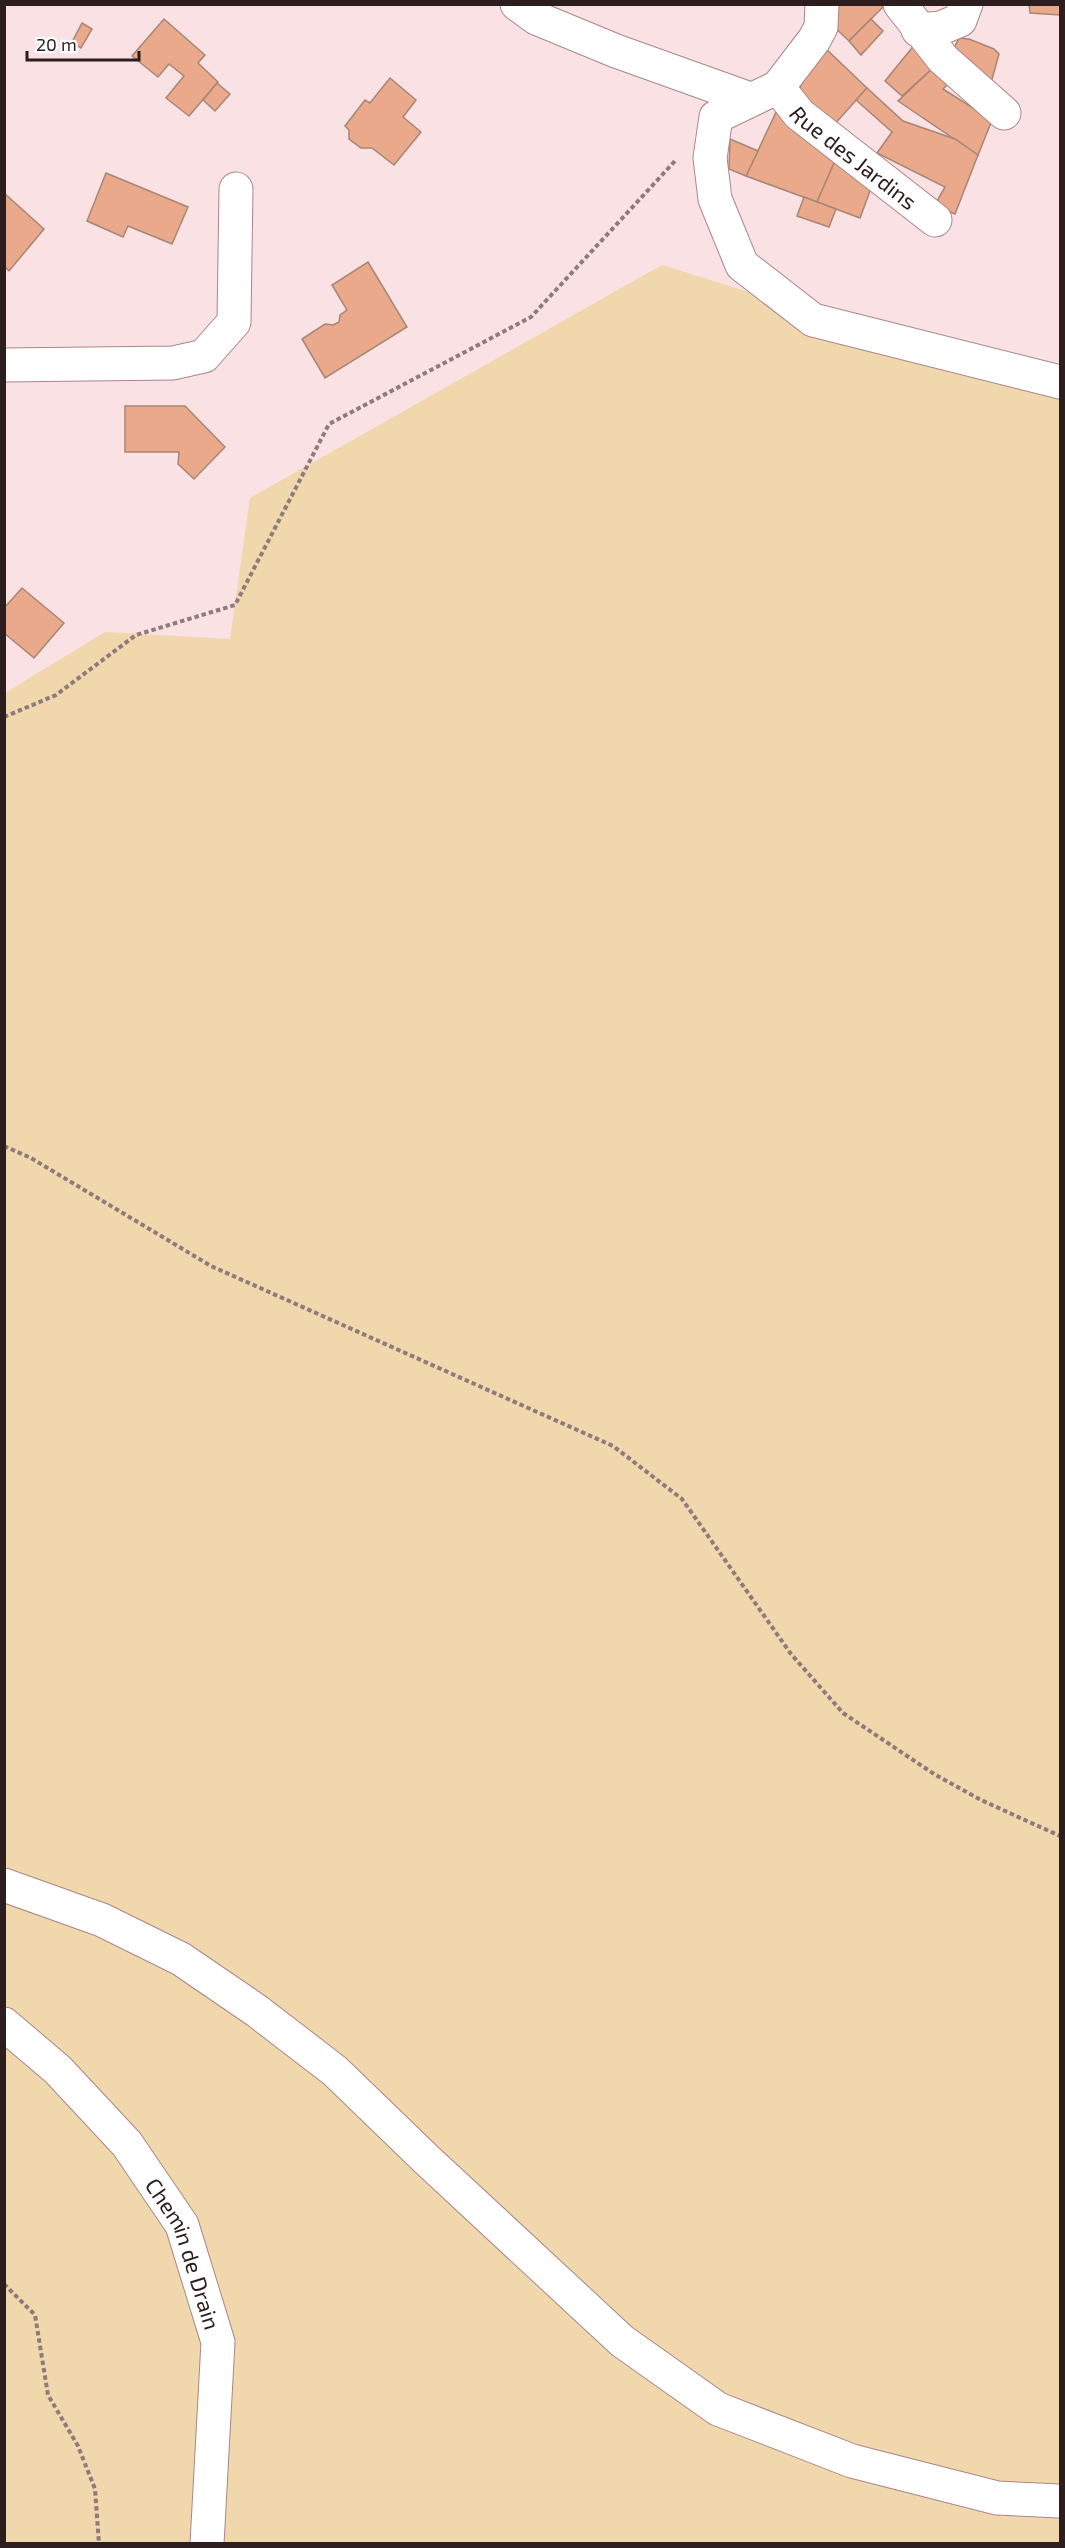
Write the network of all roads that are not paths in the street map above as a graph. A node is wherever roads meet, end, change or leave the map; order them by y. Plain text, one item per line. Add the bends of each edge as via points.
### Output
1 (517, 4) edge
2 (822, 4) edge
3 (966, 4) edge
4 (909, 17) edge
5 (764, 93) junction
6 (1004, 113) dead end
7 (236, 189) dead end
8 (935, 220) dead end
9 (4, 365) edge
10 (1060, 382) edge
11 (4, 1885) edge
12 (4, 2024) edge
13 (1060, 2501) edge
14 (207, 2544) edge

1 - 5 street via 536,18 616,51
2 - 5 street via 821,27 814,40
3 - 4 street via 960,20 951,26
4 - 6 street via 943,59
5 - 8 street, Rue des Jardins via 799,114
5 - 10 street via 716,117 710,158 715,199 742,265 813,320
7 - 9 street via 234,322 204,356 173,363
11 - 13 street via 102,1920 181,1959 257,2011 335,2071 622,2340 718,2409 852,2461 997,2498
12 - 14 street, Chemin de Drain via 58,2070 127,2145 182,2225 218,2342

